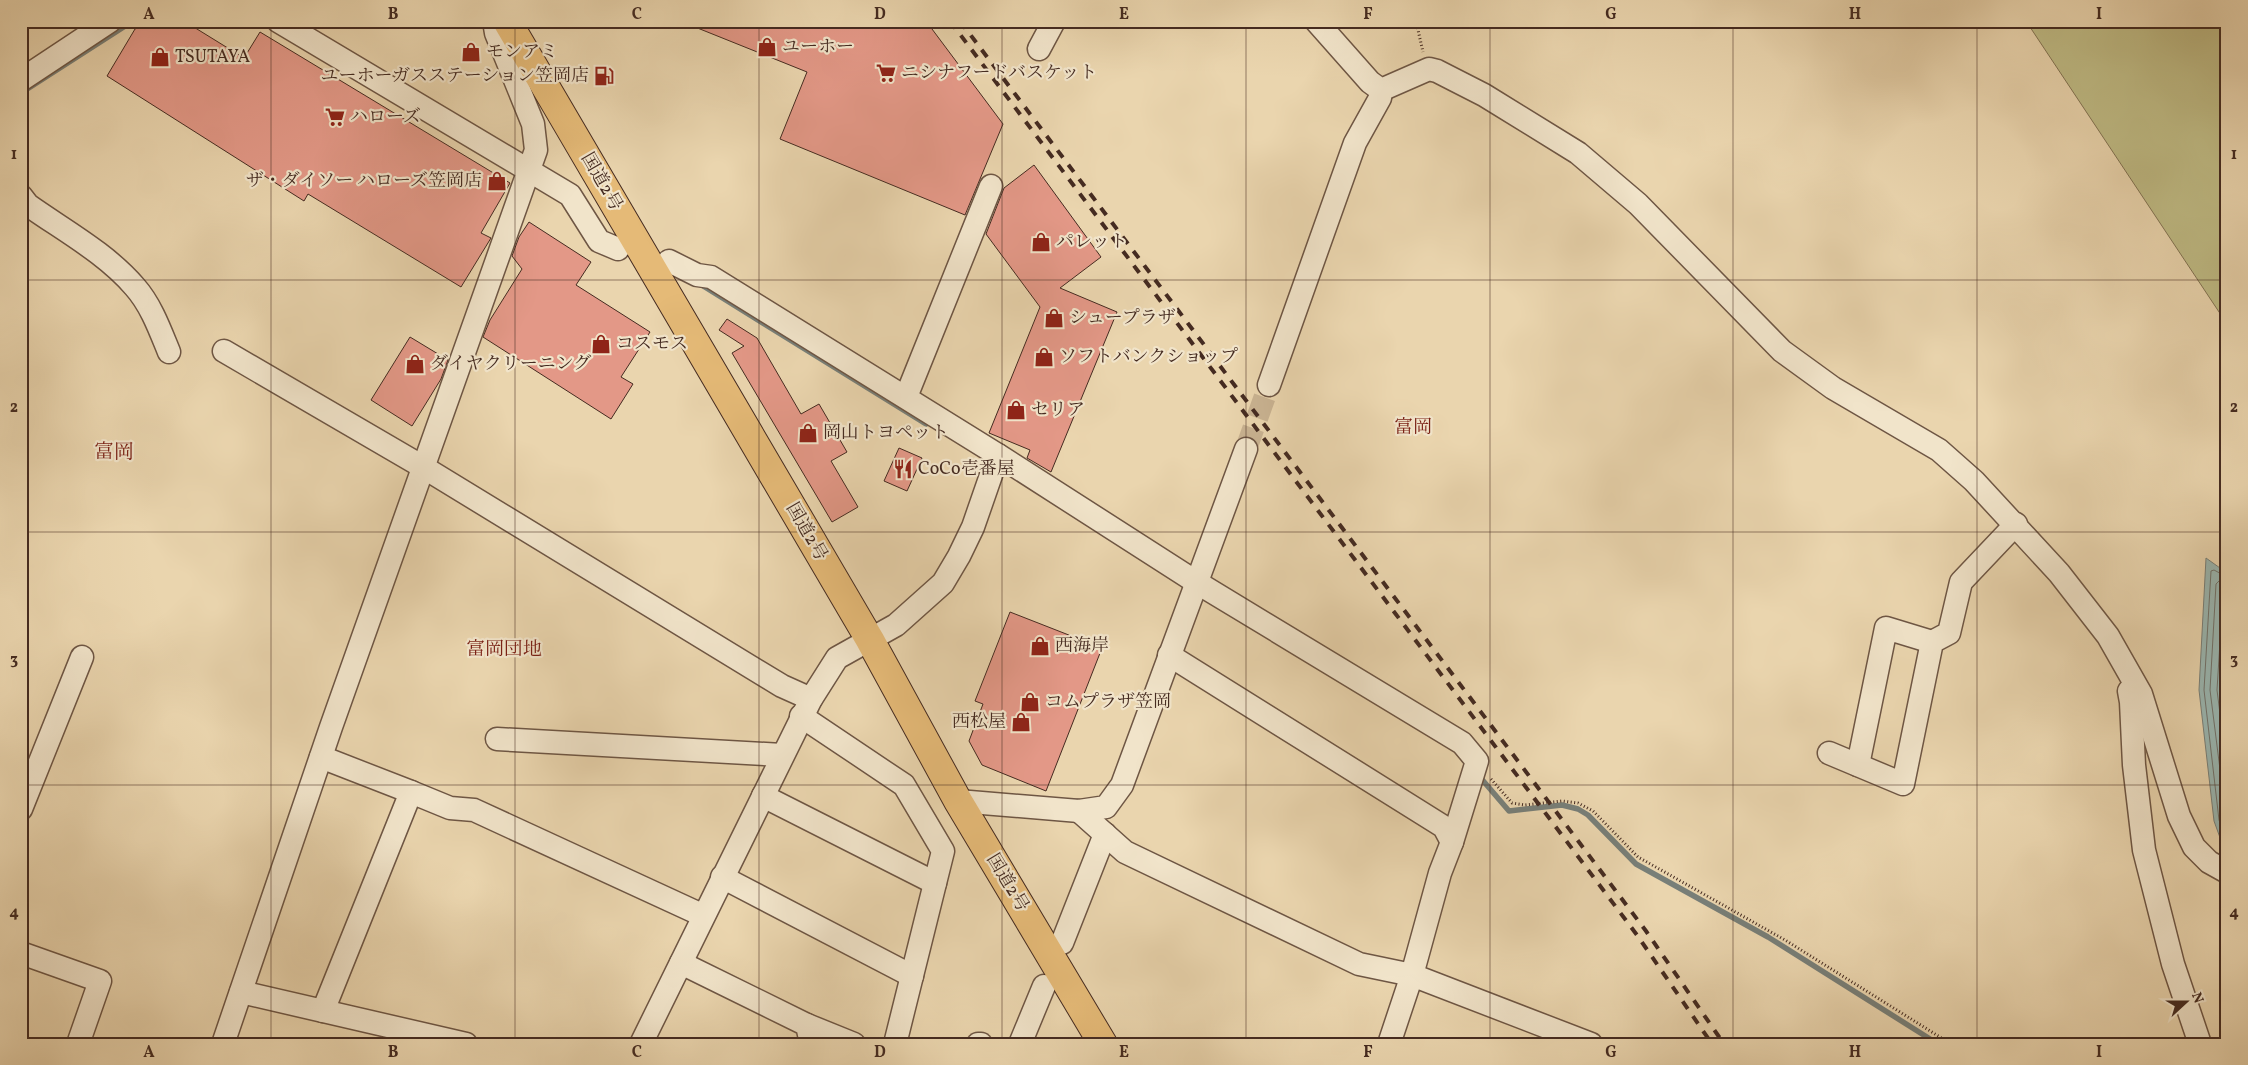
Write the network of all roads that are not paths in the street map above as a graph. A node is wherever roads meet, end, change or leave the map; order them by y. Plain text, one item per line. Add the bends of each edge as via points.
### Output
1 (110, 21) edge
2 (278, 21) edge
3 (494, 21) edge
4 (507, 21) edge
5 (1054, 21) edge
6 (1316, 21) edge
7 (1039, 49) dead end
8 (21, 80) edge
9 (1382, 90) junction
10 (526, 175) junction
11 (991, 186) dead end
12 (21, 196) edge
13 (618, 249) dead end
14 (668, 261) dead end
15 (224, 351) dead end
16 (169, 352) dead end
17 (1270, 385) tunnel mouth
18 (906, 397) junction
19 (1246, 449) tunnel mouth
20 (998, 455) junction
21 (423, 467) junction
22 (2016, 524) junction
23 (1194, 587) junction
24 (870, 640) junction
25 (1932, 642) junction
26 (1170, 655) junction
27 (82, 656) dead end
28 (2122, 661) junction
29 (806, 708) junction
30 (497, 739) dead end
31 (1829, 753) dead end
32 (782, 755) junction
33 (321, 757) junction
34 (1858, 765) junction
35 (411, 792) junction
36 (762, 796) junction
37 (958, 800) junction
38 (21, 809) edge
39 (1079, 811) junction
40 (1105, 834) junction
41 (1452, 842) junction
42 (2227, 872) edge
43 (722, 876) junction
44 (935, 884) junction
45 (702, 915) junction
46 (1062, 943) dead end
47 (21, 953) edge
48 (681, 963) junction
49 (1412, 975) junction
50 (912, 976) junction
51 (1044, 986) dead end
52 (241, 992) junction
53 (324, 1011) junction
54 (809, 1034) edge
55 (78, 1044) edge
56 (223, 1044) edge
57 (466, 1044) edge
58 (641, 1044) edge
59 (854, 1044) edge
60 (896, 1044) edge
61 (1020, 1044) edge
62 (1102, 1044) edge
63 (1389, 1044) edge
64 (1591, 1044) edge
65 (2200, 1044) edge

1 - 8 street
2 - 10 street
3 - 10 street via 533,124 536,150
4 - 24 highway, 国道2号
5 - 7 street
6 - 9 street via 1370,82
9 - 17 street via 1355,143
9 - 22 street via 1429,69 1446,74 1578,153 1638,204 1782,351 1833,388 1939,450
10 - 13 street via 570,195 599,241
10 - 21 street
11 - 18 street
12 - 16 street via 28,205 92,250 136,288 157,323
14 - 18 street via 711,278
15 - 21 street
18 - 20 street
19 - 23 street
20 - 23 street
20 - 24 street via 973,527 943,583 896,625
21 - 29 street via 782,686
21 - 33 street
22 - 25 street via 1961,582 1949,633
22 - 28 street via 2092,614
23 - 26 street
23 - 41 street via 1462,743 1475,767
24 - 29 street via 837,658
24 - 37 highway, 国道2号
25 - 34 street via 1886,628
25 - 34 street via 1903,784
26 - 39 street via 1122,785 1106,806
26 - 41 street via 1444,827
27 - 38 street
28 - 42 street via 2141,694 2179,816 2194,847 2209,862
28 - 65 street via 2132,702 2134,765 2144,850 2174,964
29 - 32 street
29 - 44 street via 904,785 943,851
30 - 32 street
31 - 34 street
32 - 36 street
33 - 35 street
33 - 52 street
35 - 45 street via 450,808 474,810
35 - 53 street
36 - 43 street
36 - 44 street
37 - 39 street
37 - 62 highway, 国道2号
39 - 40 street
40 - 46 street
40 - 49 street via 1125,852 1360,964
41 - 49 street via 1440,872
43 - 45 street
43 - 50 street
44 - 50 street
45 - 48 street
47 - 55 street via 100,981
48 - 54 street
48 - 58 street
49 - 63 street
49 - 64 street
50 - 60 street
51 - 61 street
52 - 53 street
52 - 56 street
53 - 57 street
54 - 59 street

